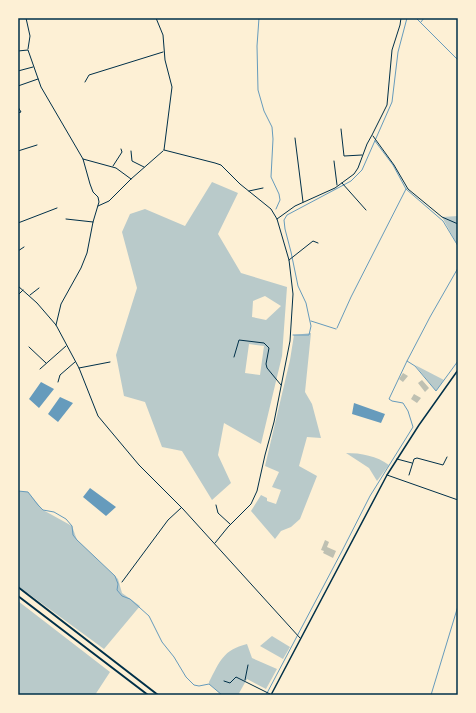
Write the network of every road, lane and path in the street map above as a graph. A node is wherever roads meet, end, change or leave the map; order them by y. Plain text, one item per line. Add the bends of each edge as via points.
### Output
1 (26, 18) edge
2 (156, 18) edge
3 (401, 18) edge
4 (28, 50) junction
5 (18, 51) edge
6 (164, 52) junction
7 (34, 66) junction
8 (18, 71) edge
9 (38, 79) junction
10 (86, 82) dead end
11 (18, 86) edge
12 (18, 107) edge
13 (18, 113) edge
14 (341, 129) dead end
15 (372, 135) junction
16 (295, 138) dead end
17 (37, 145) dead end
18 (121, 149) dead end
19 (164, 150) junction
20 (18, 151) edge
21 (131, 151) dead end
22 (363, 155) junction
23 (83, 159) junction
24 (334, 161) dead end
25 (113, 167) junction
26 (144, 168) junction
27 (131, 179) junction
28 (341, 183) junction
29 (338, 186) junction
30 (263, 188) dead end
31 (249, 191) junction
32 (303, 203) junction
33 (98, 206) junction
34 (57, 208) dead end
35 (366, 210) dead end
36 (66, 219) dead end
37 (277, 219) junction
38 (93, 222) junction
39 (18, 223) edge
40 (458, 224) edge
41 (318, 243) dead end
42 (24, 247) dead end
43 (18, 251) edge
44 (289, 260) junction
45 (18, 286) edge
46 (39, 288) dead end
47 (23, 290) junction
48 (18, 295) edge
49 (30, 295) junction
50 (56, 325) junction
51 (66, 346) junction
52 (29, 347) dead end
53 (234, 357) dead end
54 (75, 361) junction
55 (110, 362) dead end
56 (46, 363) junction
57 (79, 368) junction
58 (40, 369) dead end
59 (458, 370) edge
60 (58, 382) dead end
61 (281, 386) junction
62 (447, 457) dead end
63 (397, 459) junction
64 (412, 463) junction
65 (387, 475) junction
66 (409, 475) dead end
67 (458, 500) edge
68 (216, 505) dead end
69 (181, 508) junction
70 (230, 524) junction
71 (215, 543) junction
72 (122, 582) dead end
73 (18, 588) edge
74 (18, 596) edge
75 (51, 612) junction
76 (47, 618) junction
77 (301, 639) junction
78 (248, 665) dead end
79 (245, 680) junction
80 (224, 681) dead end
81 (148, 695) edge
82 (158, 695) edge
83 (270, 695) edge

1 - 4 street via 30,36
2 - 6 street via 163,35
3 - 15 street via 392,50 386,105
4 - 5 street
4 - 7 street
6 - 10 street via 90,75
6 - 19 street via 172,87
7 - 8 street
7 - 9 street
9 - 11 street
9 - 23 street
12 - 13 street via 21,112
14 - 22 street via 344,156
15 - 22 street
15 - 40 street via 394,164 408,189 442,218
16 - 32 street
17 - 20 street
18 - 25 street via 122,152
19 - 26 street
19 - 31 street via 221,165
21 - 26 street via 132,161
22 - 28 street via 354,174
23 - 25 street
23 - 33 street via 93,192 98,197
24 - 29 street
25 - 27 street
26 - 27 street
27 - 33 street via 109,201
28 - 29 street
28 - 35 street
29 - 32 street
30 - 31 street
31 - 37 street via 271,209
32 - 37 street
33 - 38 street
34 - 39 street
36 - 38 street
37 - 44 street
38 - 50 street via 87,253 61,304
41 - 44 street via 313,241
42 - 43 street
44 - 61 street via 293,294 290,341
45 - 47 street
46 - 49 street
47 - 48 street
47 - 49 street
49 - 50 street
50 - 51 street
51 - 54 street
51 - 56 street
52 - 56 street
53 - 61 street via 238,340 264,343 269,348 267,368
54 - 57 street
54 - 60 street via 60,375
55 - 57 street
56 - 58 street
57 - 69 street via 98,416 139,465
59 - 63 main road
61 - 70 street via 257,491 251,504
62 - 64 street via 442,465 417,458
63 - 64 street
63 - 65 main road
64 - 66 street
65 - 67 street
65 - 77 main road
68 - 70 street via 218,513
69 - 71 street
69 - 72 street via 168,520
70 - 71 street
71 - 77 street
73 - 75 main road
74 - 76 main road
75 - 76 main road
75 - 82 main road
76 - 81 main road
77 - 83 main road
78 - 79 street
79 - 80 street via 236,677 230,683
79 - 83 street

